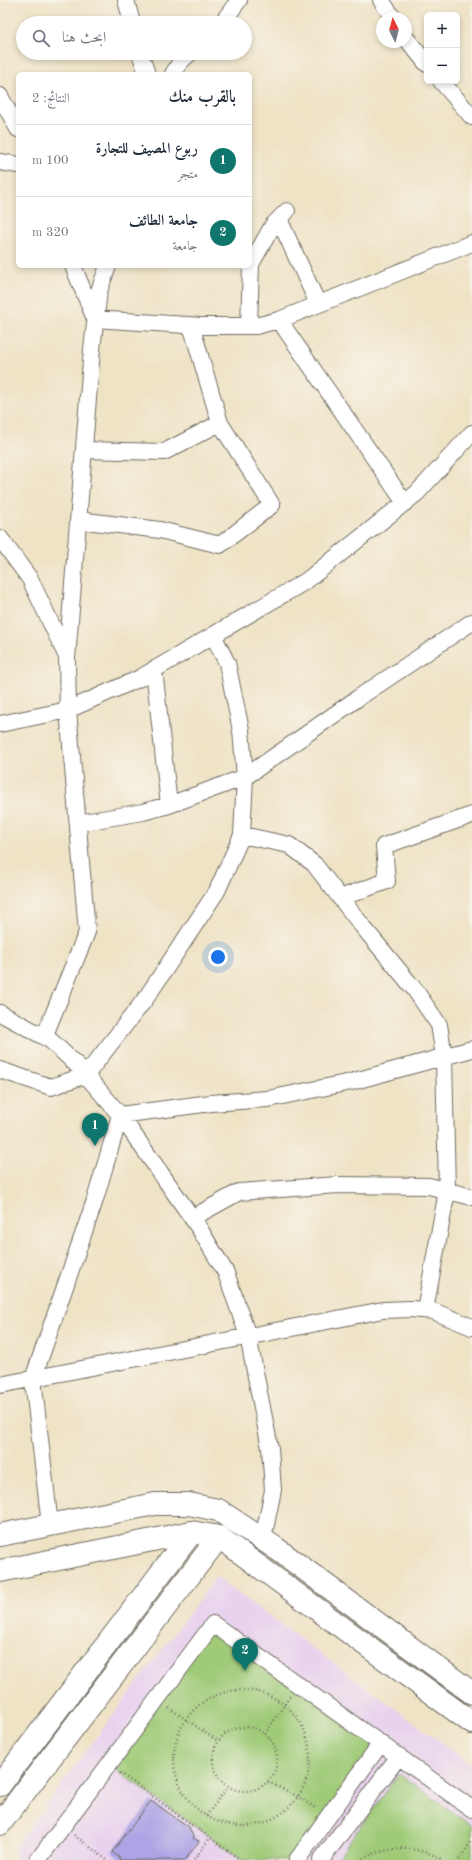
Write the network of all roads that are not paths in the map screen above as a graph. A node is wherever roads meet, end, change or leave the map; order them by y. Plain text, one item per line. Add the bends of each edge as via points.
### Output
1 (126, 0) edge
2 (239, 0) edge
3 (381, 0) edge
4 (389, 12) edge
5 (130, 16) edge
6 (227, 16) edge
7 (412, 45) edge
8 (142, 60) edge
9 (182, 60) edge
10 (424, 60) edge
11 (146, 72) edge
12 (174, 72) edge
13 (444, 84) edge
14 (0, 96) edge
15 (472, 117) edge
16 (16, 125) edge
17 (0, 162) edge
18 (16, 165) edge
19 (472, 242) edge
20 (252, 262) edge
21 (74, 268) edge
22 (107, 268) edge
23 (251, 268) edge
24 (318, 304) junction
25 (95, 319) junction
26 (278, 320) junction
27 (191, 325) junction
28 (249, 326) junction
29 (220, 423) junction
30 (472, 433) edge
31 (84, 450) junction
32 (405, 503) junction
33 (78, 520) junction
34 (0, 540) edge
35 (471, 629) edge
36 (213, 635) junction
37 (67, 658) junction
38 (154, 669) junction
39 (68, 710) junction
40 (0, 724) edge
41 (245, 777) junction
42 (169, 805) junction
43 (472, 815) edge
44 (78, 823) junction
45 (242, 835) junction
46 (340, 898) junction
47 (0, 1013) edge
48 (44, 1037) junction
49 (472, 1049) edge
50 (444, 1056) junction
51 (0, 1070) edge
52 (86, 1075) junction
53 (120, 1115) junction
54 (447, 1191) junction
55 (472, 1197) edge
56 (192, 1218) junction
57 (425, 1310) junction
58 (472, 1327) edge
59 (248, 1336) junction
60 (33, 1379) junction
61 (0, 1385) edge
62 (50, 1525) junction
63 (192, 1532) junction
64 (0, 1535) edge
65 (219, 1537) junction
66 (263, 1539) junction
67 (0, 1571) edge
68 (472, 1693) edge
69 (472, 1724) edge
70 (382, 1744) junction
71 (399, 1756) junction
72 (0, 1785) edge
73 (472, 1809) edge
74 (0, 1824) edge
75 (38, 1860) edge
76 (297, 1860) edge
77 (321, 1860) edge

1 - 5 street
2 - 6 street
3 - 4 street
7 - 10 street
8 - 11 street
9 - 12 street
13 - 15 street
14 - 16 street
17 - 18 street
19 - 24 street
20 - 24 street via 273,225 283,215
21 - 25 street
22 - 25 street via 99,291
23 - 28 street
24 - 26 street
25 - 27 street
25 - 31 street
26 - 28 street
26 - 32 street
27 - 28 street
27 - 29 street
29 - 31 street via 164,452
29 - 33 street via 272,505 220,544 160,530
30 - 32 street
31 - 33 street
32 - 36 street via 306,581
33 - 37 street
34 - 37 street via 30,579
35 - 41 street via 358,698
36 - 38 street
36 - 41 street via 227,663 241,730
37 - 39 street
38 - 39 street via 140,678
38 - 42 street
39 - 40 street
39 - 44 street
41 - 42 street
41 - 45 street
42 - 44 street
43 - 46 street via 384,846 387,881
44 - 48 street via 87,932
45 - 46 street via 289,845 314,864
45 - 52 street via 217,891 146,998
46 - 50 street via 415,990 439,1025
47 - 48 street
48 - 52 street
49 - 50 street
50 - 53 street via 351,1082 268,1100 211,1103
50 - 54 street
51 - 52 street via 51,1087
52 - 53 street
53 - 56 street
53 - 60 street via 94,1203
54 - 55 street
54 - 56 street via 429,1186 338,1185 239,1192
54 - 57 street
56 - 59 street via 226,1273
57 - 58 street
57 - 59 street via 383,1310
59 - 60 street
59 - 66 street via 270,1448 273,1490
60 - 61 street
60 - 62 street
62 - 64 main road
62 - 66 main road via 155,1504 189,1504 218,1510
63 - 65 main road
63 - 67 main road
63 - 72 main road
65 - 69 main road
65 - 74 main road
66 - 68 main road
70 - 71 street
70 - 75 street via 213,1624
70 - 76 street
71 - 73 street
71 - 77 street

